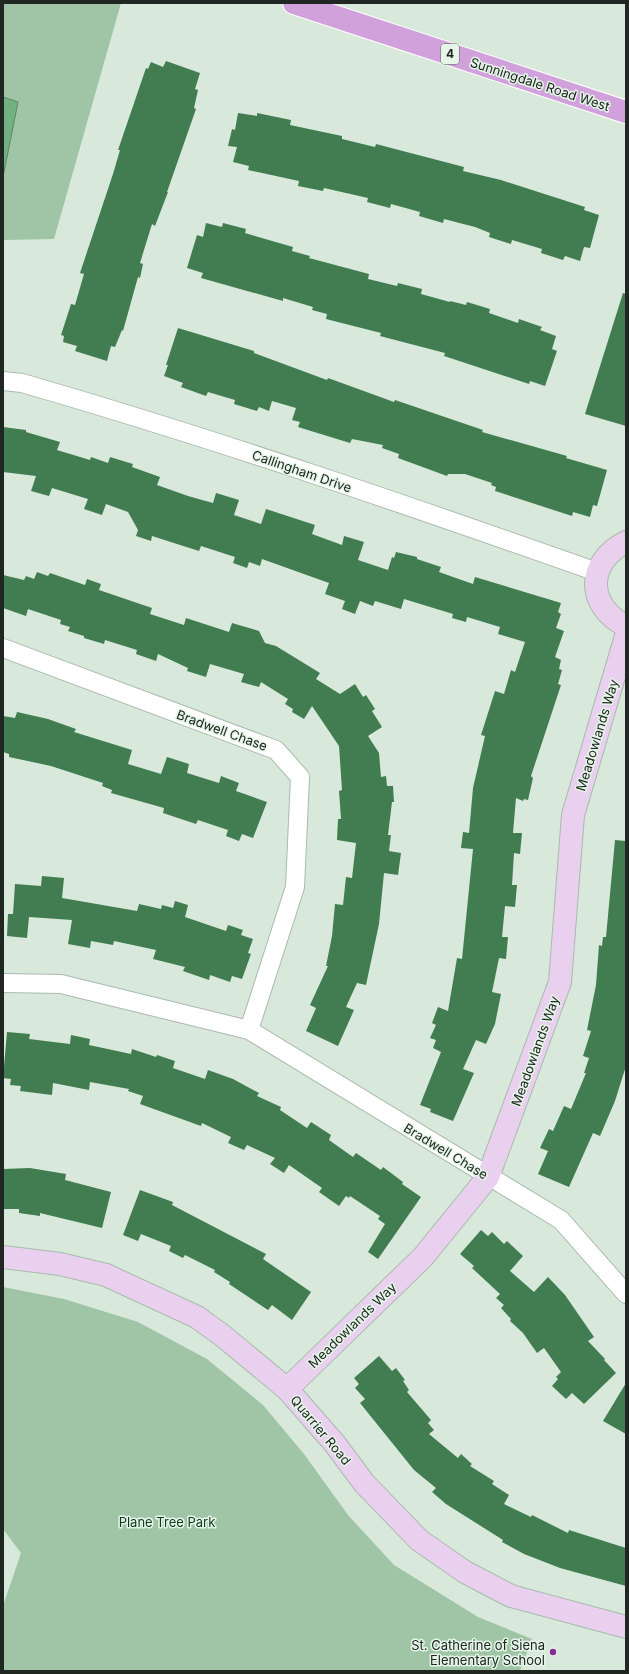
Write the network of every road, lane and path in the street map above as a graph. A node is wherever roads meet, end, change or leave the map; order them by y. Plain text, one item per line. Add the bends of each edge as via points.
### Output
1 (294, 3) edge
2 (626, 112) edge
3 (3, 381) edge
4 (626, 542) edge
5 (597, 572) junction
6 (626, 626) edge
7 (626, 636) edge
8 (3, 648) edge
9 (3, 983) edge
10 (248, 1030) junction
11 (488, 1177) junction
12 (3, 1257) edge
13 (626, 1294) edge
14 (287, 1388) junction
15 (626, 1627) edge

1 - 2 main road, Sunningdale Road West / 4
3 - 5 street, Callingham Drive via 22,383 196,436
4 - 5 street via 614,548 603,559
5 - 6 street via 596,589 602,606 613,619
7 - 11 street, Meadowlands Way via 573,816 560,982
8 - 10 street, Bradwell Chase via 276,750 300,778 295,887
9 - 10 street, Bradwell Chase via 60,984
10 - 11 street, Bradwell Chase
11 - 13 street, Bradwell Chase via 561,1220
11 - 14 street, Meadowlands Way via 423,1257
12 - 14 street, Quarrier Road via 60,1264 106,1275 167,1302 197,1317
14 - 15 street, Quarrier Road via 335,1444 364,1483 424,1544 465,1572 511,1596

